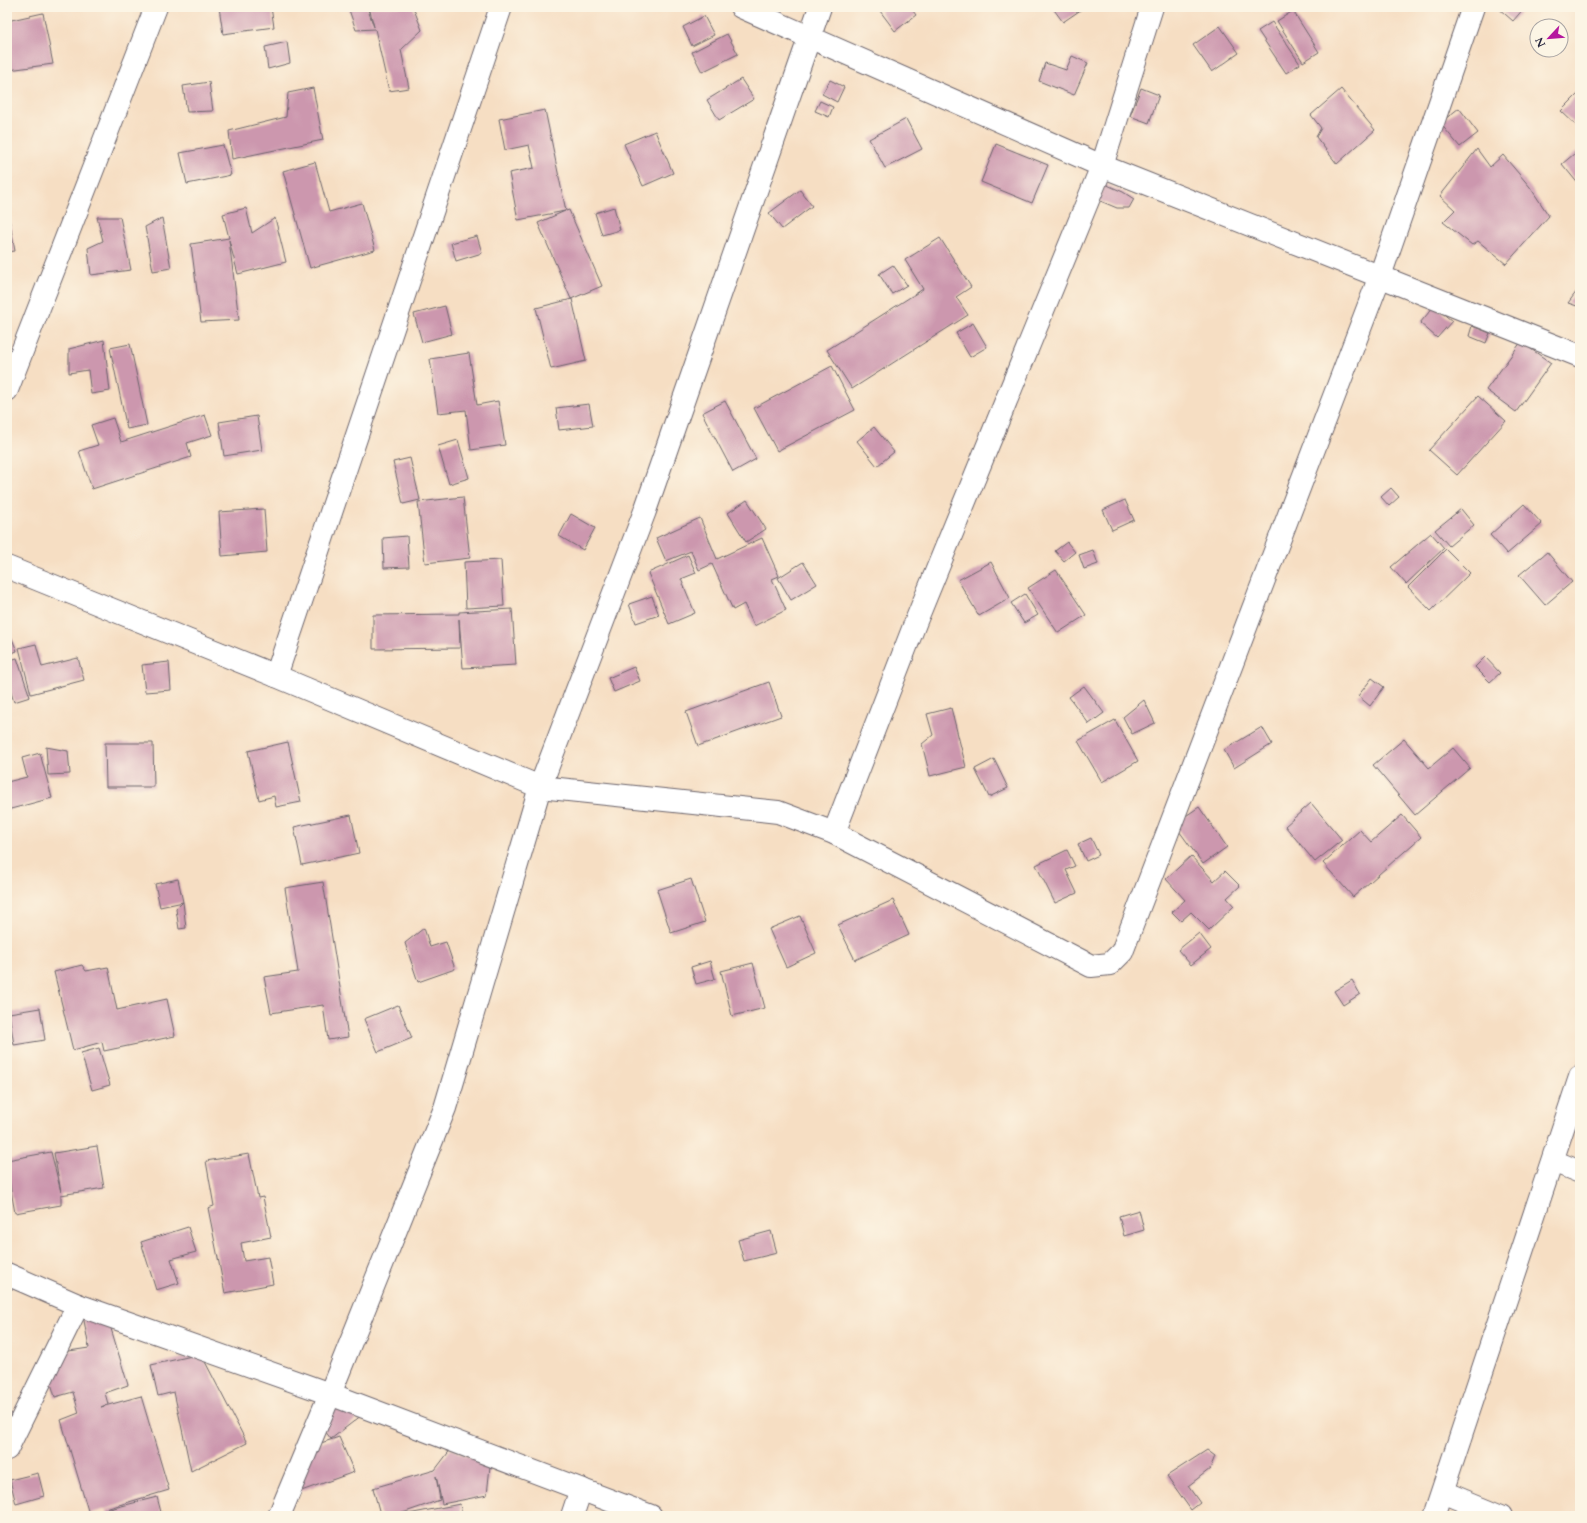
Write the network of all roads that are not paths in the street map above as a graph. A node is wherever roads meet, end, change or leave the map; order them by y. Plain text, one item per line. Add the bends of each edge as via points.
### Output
1 (156, 7) edge
2 (501, 7) edge
3 (741, 7) edge
4 (820, 7) edge
5 (1152, 7) edge
6 (1473, 7) edge
7 (810, 38) junction
8 (1102, 166) junction
9 (1380, 276) junction
10 (1580, 356) edge
11 (7, 390) edge
12 (7, 567) edge
13 (276, 676) junction
14 (540, 787) junction
15 (834, 833) junction
16 (1580, 1077) edge
17 (1553, 1161) junction
18 (1580, 1172) edge
19 (7, 1274) edge
20 (78, 1305) junction
21 (330, 1394) junction
22 (7, 1449) edge
23 (581, 1489) junction
24 (1443, 1492) junction
25 (278, 1516) edge
26 (572, 1516) edge
27 (652, 1516) edge
28 (1434, 1516) edge
29 (1501, 1516) edge

1 - 11 street
2 - 13 street
3 - 7 street
4 - 7 street
5 - 8 street
6 - 9 street
7 - 8 street
7 - 14 street via 645,511
8 - 9 street
8 - 15 street via 916,621
9 - 10 street
9 - 15 street via 1122,952 1110,964 1091,966
12 - 13 street
13 - 14 street
14 - 15 street via 778,812
14 - 21 street via 445,1108
16 - 17 street
17 - 18 street
17 - 24 street
19 - 20 street
20 - 21 street
20 - 22 street
21 - 23 street
21 - 25 street
23 - 26 street
23 - 27 street
24 - 28 street
24 - 29 street

